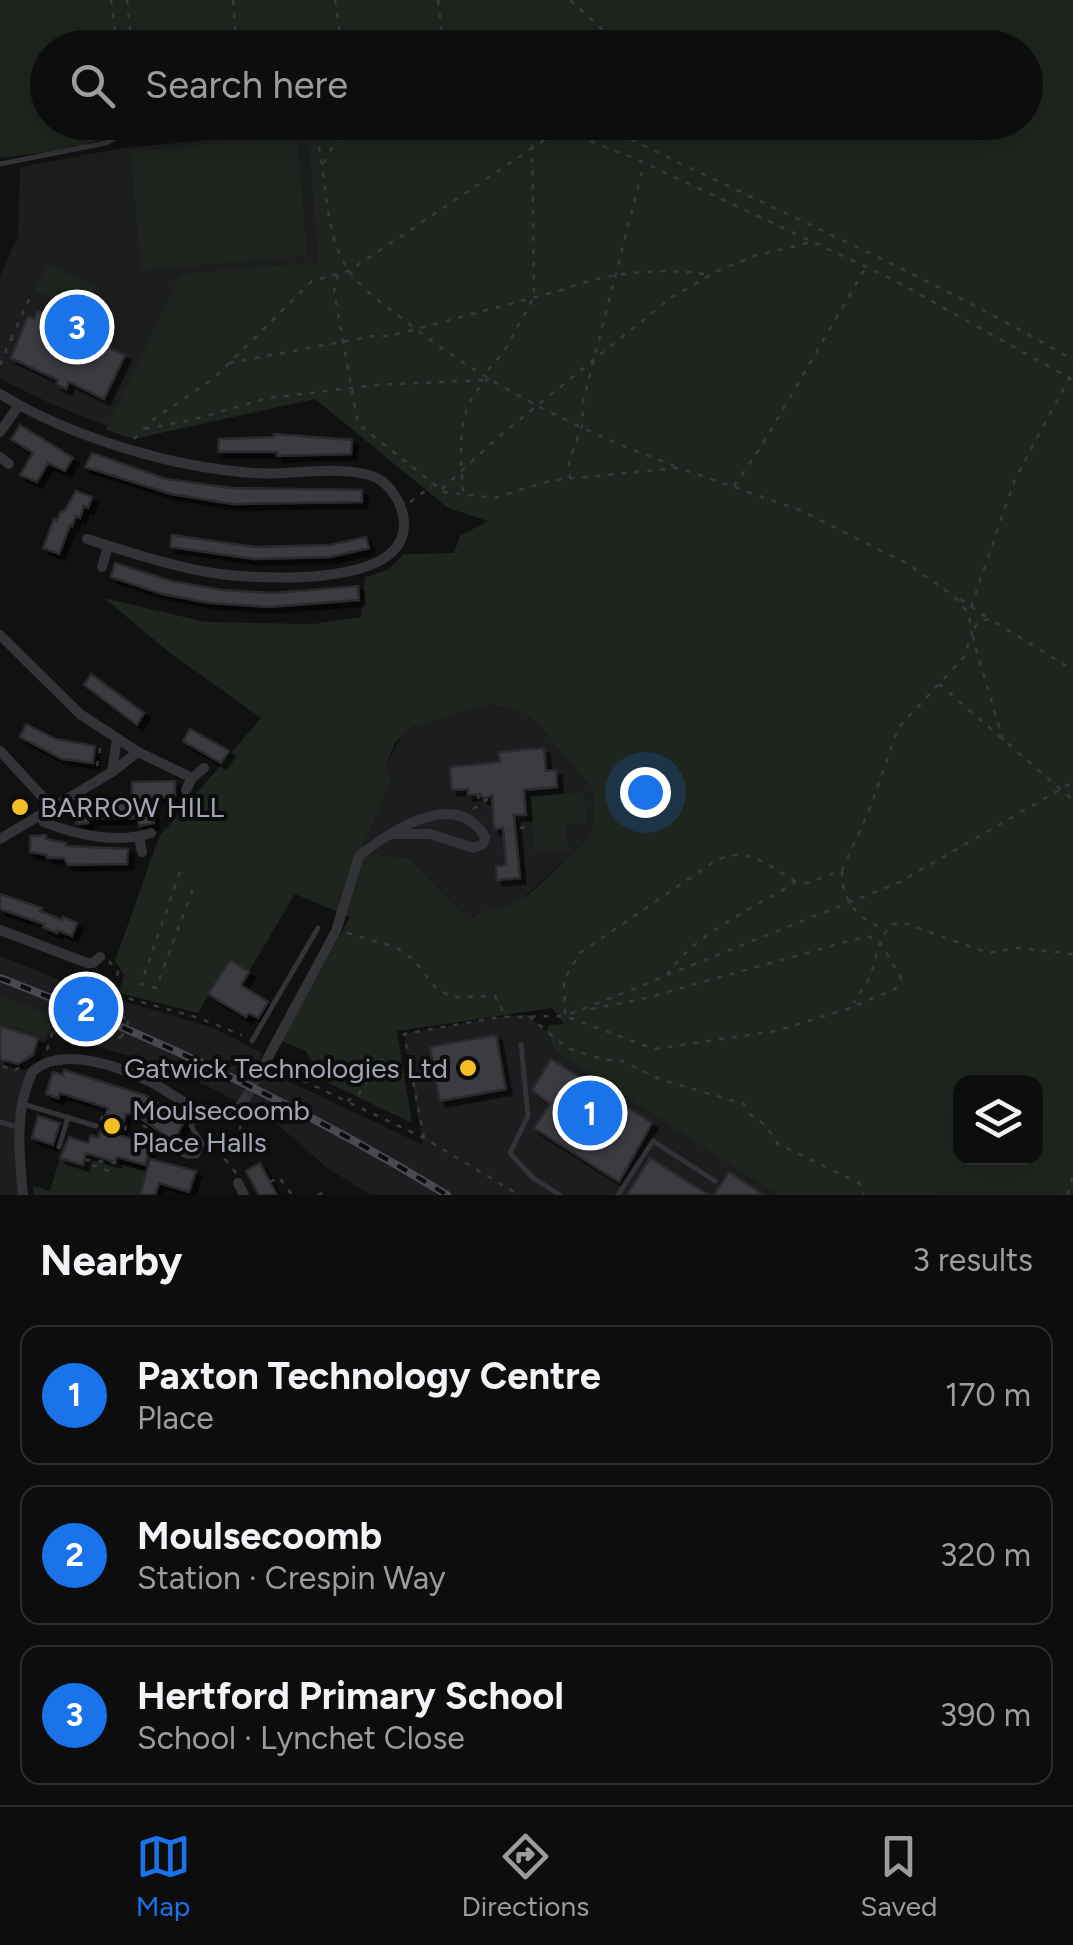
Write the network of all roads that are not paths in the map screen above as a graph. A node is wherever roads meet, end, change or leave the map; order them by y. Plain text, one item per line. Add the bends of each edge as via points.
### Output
1 (113, 140) edge
2 (0, 164) edge
3 (0, 394) edge
4 (18, 405) junction
5 (0, 432) edge
6 (87, 539) dead end
7 (108, 546) junction
8 (102, 568) dead end
9 (0, 635) edge
10 (113, 743) junction
11 (0, 752) edge
12 (138, 752) junction
13 (110, 766) junction
14 (204, 768) dead end
15 (52, 806) junction
16 (40, 814) junction
17 (151, 834) dead end
18 (392, 834) junction
19 (139, 837) junction
20 (1, 838) edge
21 (142, 852) dead end
22 (318, 928) dead end
23 (0, 930) edge
24 (100, 956) road end
25 (252, 1040) road end
26 (521, 1044) dead end
27 (257, 1078) tunnel mouth
28 (182, 1082) dead end
29 (175, 1095) junction
30 (246, 1099) tunnel mouth
31 (23, 1104) junction
32 (200, 1109) junction
33 (68, 1118) junction
34 (0, 1122) edge
35 (96, 1126) road end
36 (19, 1128) junction
37 (156, 1141) road end
38 (58, 1148) dead end
39 (715, 1181) dead end
40 (238, 1183) road end
41 (24, 1195) edge
42 (244, 1195) edge
43 (560, 1195) edge
44 (618, 1195) edge

1 - 2 lane
3 - 4 street
4 - 5 street
4 - 7 street via 130,450 196,467 362,474 385,484 401,508 404,531 395,550 355,572 240,576
6 - 7 street
7 - 8 street
9 - 10 street
10 - 12 street
10 - 13 street
11 - 15 street
12 - 13 street
12 - 14 street via 189,784
13 - 15 street
15 - 16 street
16 - 19 street via 70,832
16 - 20 street
17 - 19 street
18 - 18 street via 442,814 470,822 485,840 474,848 430,834
18 - 27 street via 357,858 336,931
19 - 21 street
22 - 25 lane
23 - 24 street via 86,963
26 - 43 lane via 528,1116 510,1153
28 - 29 street
29 - 31 street via 148,1080 62,1057 31,1074
29 - 32 street
30 - 32 street via 229,1116
31 - 33 lane
31 - 36 street
32 - 37 lane via 192,1124 202,1143 197,1156
33 - 35 lane
33 - 38 lane
34 - 36 lane
36 - 41 street
39 - 44 lane via 653,1141
40 - 42 street

